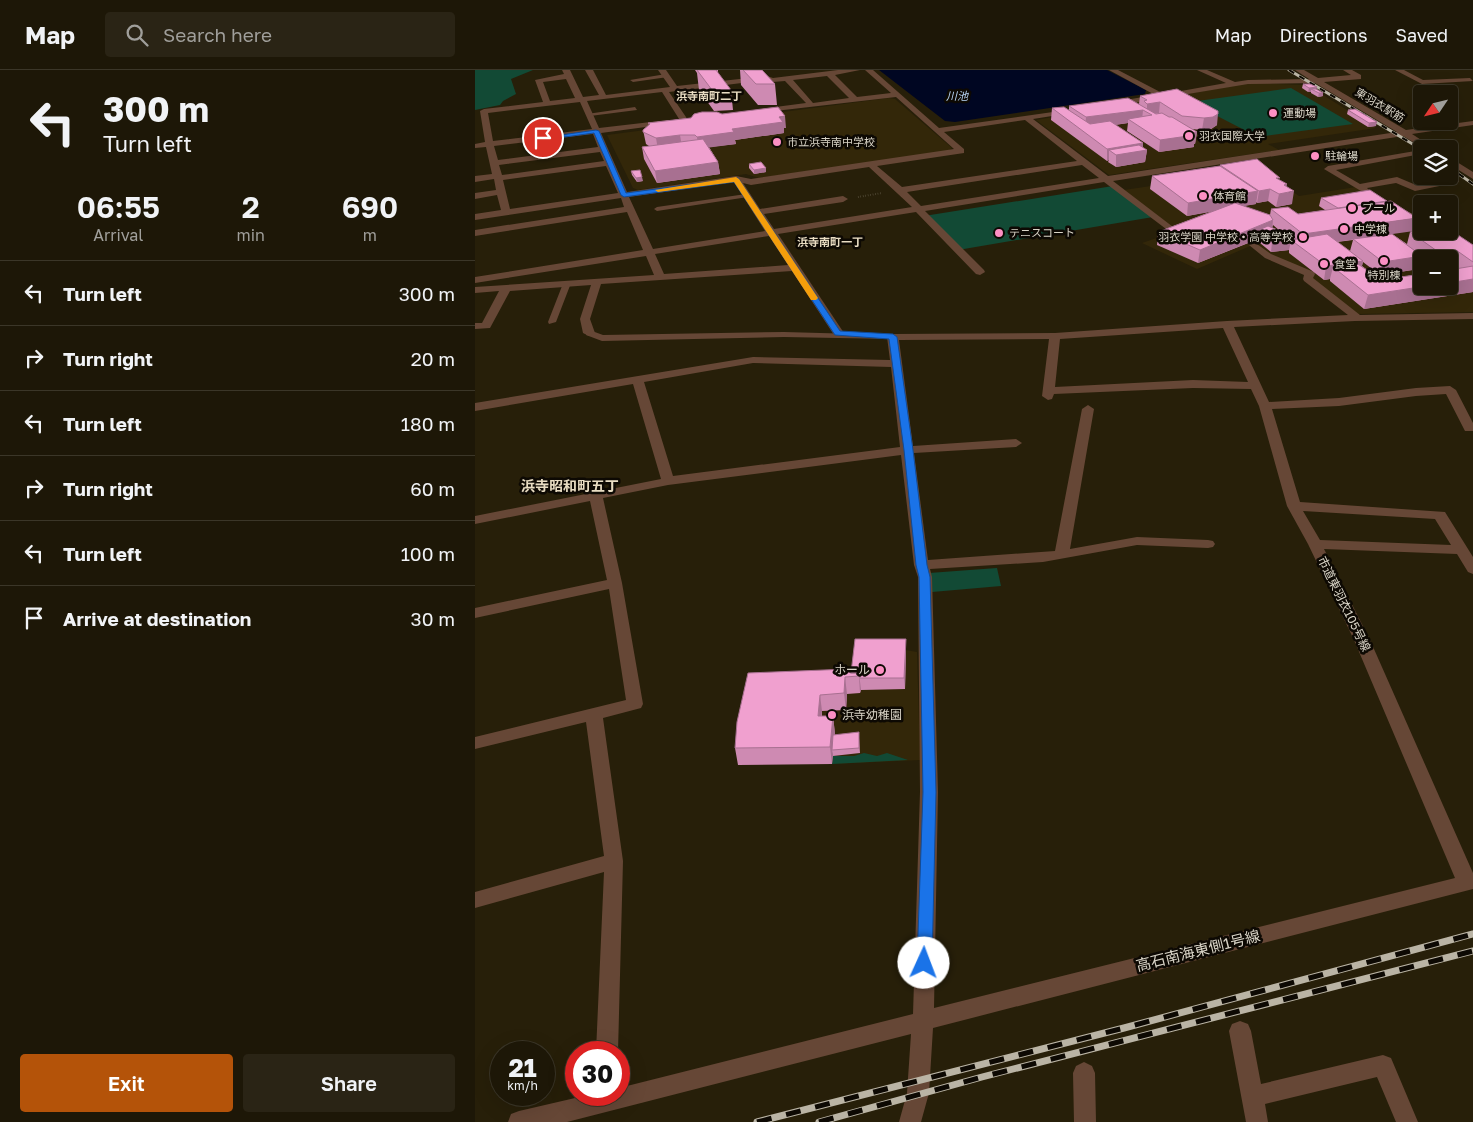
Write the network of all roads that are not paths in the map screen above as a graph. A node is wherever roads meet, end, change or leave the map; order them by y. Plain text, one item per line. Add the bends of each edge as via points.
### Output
1 (589, 70) edge
2 (760, 70) edge
3 (856, 70) edge
4 (869, 70) edge
5 (1113, 70) edge
6 (1201, 70) edge
7 (1299, 70) edge
8 (1347, 70) edge
9 (1399, 70) edge
10 (568, 73) edge
11 (664, 73) edge
12 (829, 73) junction
13 (1456, 73) dead end
14 (1282, 74) dead end
15 (767, 78) junction
16 (787, 78) junction
17 (633, 80) dead end
18 (1316, 80) junction
19 (1471, 80) edge
20 (1295, 82) junction
21 (1234, 84) junction
22 (674, 88) junction
23 (664, 90) junction
24 (895, 95) junction
25 (603, 96) junction
26 (1163, 97) junction
27 (581, 99) junction
28 (855, 100) junction
29 (547, 103) junction
30 (811, 105) junction
31 (1105, 106) edge
32 (635, 109) dead end
33 (1076, 111) edge
34 (752, 112) edge
35 (589, 114) junction
36 (1027, 118) junction
37 (693, 119) edge
38 (684, 120) junction
39 (1473, 123) edge
40 (1458, 125) edge
41 (1458, 129) edge
42 (939, 130) junction
43 (1425, 130) edge
44 (596, 131) junction
45 (1405, 133) junction
46 (1468, 133) dead end
47 (1416, 140) edge
48 (490, 145) junction
49 (475, 146) edge
50 (603, 149) junction
51 (1413, 155) edge
52 (1086, 162) junction
53 (609, 163) junction
54 (495, 164) junction
55 (870, 164) junction
56 (1458, 166) edge
57 (1472, 175) edge
58 (498, 177) junction
59 (475, 179) edge
60 (736, 179) junction
61 (1108, 179) junction
62 (1430, 185) edge
63 (1358, 187) junction
64 (900, 190) junction
65 (502, 192) junction
66 (624, 195) junction
67 (475, 196) edge
68 (746, 196) junction
69 (1374, 196) edge
70 (843, 199) road end
71 (1390, 204) edge
72 (631, 209) junction
73 (657, 209) dead end
74 (918, 209) junction
75 (506, 212) junction
76 (757, 212) junction
77 (475, 217) edge
78 (1413, 217) edge
79 (1174, 232) edge
80 (475, 233) edge
81 (769, 233) junction
82 (1254, 245) edge
83 (650, 252) junction
84 (794, 268) junction
85 (980, 272) dead end
86 (660, 276) junction
87 (475, 280) edge
88 (597, 281) junction
89 (567, 283) junction
90 (506, 288) junction
91 (475, 290) edge
92 (1473, 316) edge
93 (1359, 318) junction
94 (552, 322) dead end
95 (1227, 324) junction
96 (475, 326) edge
97 (589, 333) joint
98 (837, 333) junction
99 (1055, 336) junction
100 (893, 337) junction
101 (896, 364) junction
102 (637, 379) junction
103 (1256, 386) junction
104 (1265, 406) junction
105 (475, 407) edge
106 (1088, 409) dead end
107 (1473, 427) edge
108 (1016, 442) dead end
109 (908, 450) junction
110 (668, 481) junction
111 (595, 496) junction
112 (1294, 506) junction
113 (475, 520) edge
114 (1208, 544) dead end
115 (1315, 544) junction
116 (1461, 550) junction
117 (1062, 555) junction
118 (921, 565) junction
119 (1473, 569) edge
120 (615, 583) junction
121 (475, 612) edge
122 (594, 715) junction
123 (475, 743) edge
124 (614, 861) junction
125 (1470, 882) edge
126 (475, 900) edge
127 (923, 1020) junction
128 (1240, 1031) dead end
129 (607, 1041) edge
130 (1084, 1073) dead end
131 (630, 1093) edge
132 (1251, 1097) junction
133 (579, 1106) edge
134 (519, 1122) edge
135 (910, 1122) edge
136 (1085, 1122) edge
137 (1257, 1122) edge
138 (1407, 1122) edge

1 - 25 street
2 - 15 street
3 - 12 street
4 - 24 street
5 - 26 street
6 - 21 street
7 - 18 street, 東羽衣駅筋
8 - 18 street via 1357,77
9 - 19 street via 1422,82
10 - 27 street
10 - 29 street via 539,80
11 - 17 lane
11 - 22 street
12 - 16 street
12 - 28 street
13 - 19 street
14 - 20 street
15 - 16 street
15 - 22 street
16 - 30 street
18 - 20 street
18 - 45 street, 東羽衣駅筋
20 - 21 street
21 - 26 street
22 - 23 street
23 - 25 street
23 - 38 street
24 - 28 street
24 - 42 street
25 - 27 street
26 - 31 street
27 - 29 street
27 - 35 street
28 - 30 street
29 - 48 street via 484,111
30 - 34 street
32 - 35 lane
33 - 36 street
35 - 44 street
36 - 42 street
36 - 52 street
37 - 38 street
38 - 44 street
39 - 40 street
41 - 46 street
42 - 55 street via 961,151
43 - 45 street
44 - 48 street
44 - 50 street
45 - 47 street, 東羽衣駅筋
45 - 61 street
48 - 49 street
48 - 54 street
50 - 53 street
50 - 54 street
51 - 63 street via 1328,169
52 - 61 street
52 - 64 street
53 - 58 street
53 - 66 street
54 - 58 street
55 - 60 street via 751,182
55 - 64 street
56 - 57 street
58 - 59 street
58 - 65 street
60 - 66 street
60 - 68 street
61 - 74 street
61 - 79 street
62 - 63 street via 1415,188 1397,180
63 - 69 street
64 - 74 street
65 - 67 street
65 - 75 street
66 - 72 street
66 - 75 street
68 - 73 lane
68 - 76 street
70 - 76 street
71 - 78 street
72 - 80 street
72 - 83 street
74 - 81 street
74 - 85 street
75 - 77 street
76 - 81 street
81 - 83 street
81 - 84 street
82 - 93 street via 1273,258 1310,274 1308,280
83 - 86 street
83 - 87 street
84 - 86 street
84 - 98 street
86 - 88 street
88 - 89 street
88 - 97 street via 585,319
89 - 90 street
89 - 94 lane
90 - 91 street
90 - 96 street via 486,326
92 - 93 street
93 - 95 street
95 - 99 street
95 - 103 street, 市道東羽衣105号線
97 - 98 lane via 603,338 690,338
98 - 100 lane
99 - 100 street
99 - 103 street via 1048,394 1165,385
100 - 101 street
101 - 102 street via 753,360
101 - 109 street
102 - 105 street
102 - 110 street
103 - 104 street, 市道東羽衣105号線
104 - 107 street via 1450,390 1469,428
104 - 112 street, 市道東羽衣105号線
106 - 117 street
108 - 109 street
109 - 110 street
109 - 118 street
110 - 111 street
111 - 113 street
111 - 120 street
112 - 115 street, 市道東羽衣105号線
112 - 116 street via 1440,515
114 - 117 street via 1137,541
115 - 116 street
115 - 125 street, 市道東羽衣105号線 via 1362,640
116 - 119 street
117 - 118 street
118 - 127 street via 925,577 929,792
120 - 121 street
120 - 122 street via 635,704
122 - 123 street
122 - 124 street
124 - 126 street
124 - 129 street
125 - 127 street, 高石南海東側1号線
127 - 131 street, 高石南海東側1号線
127 - 135 street via 918,1093
128 - 132 street
130 - 136 street
132 - 137 street
132 - 138 street via 1383,1066
133 - 134 street, 高石南海東側1号線

